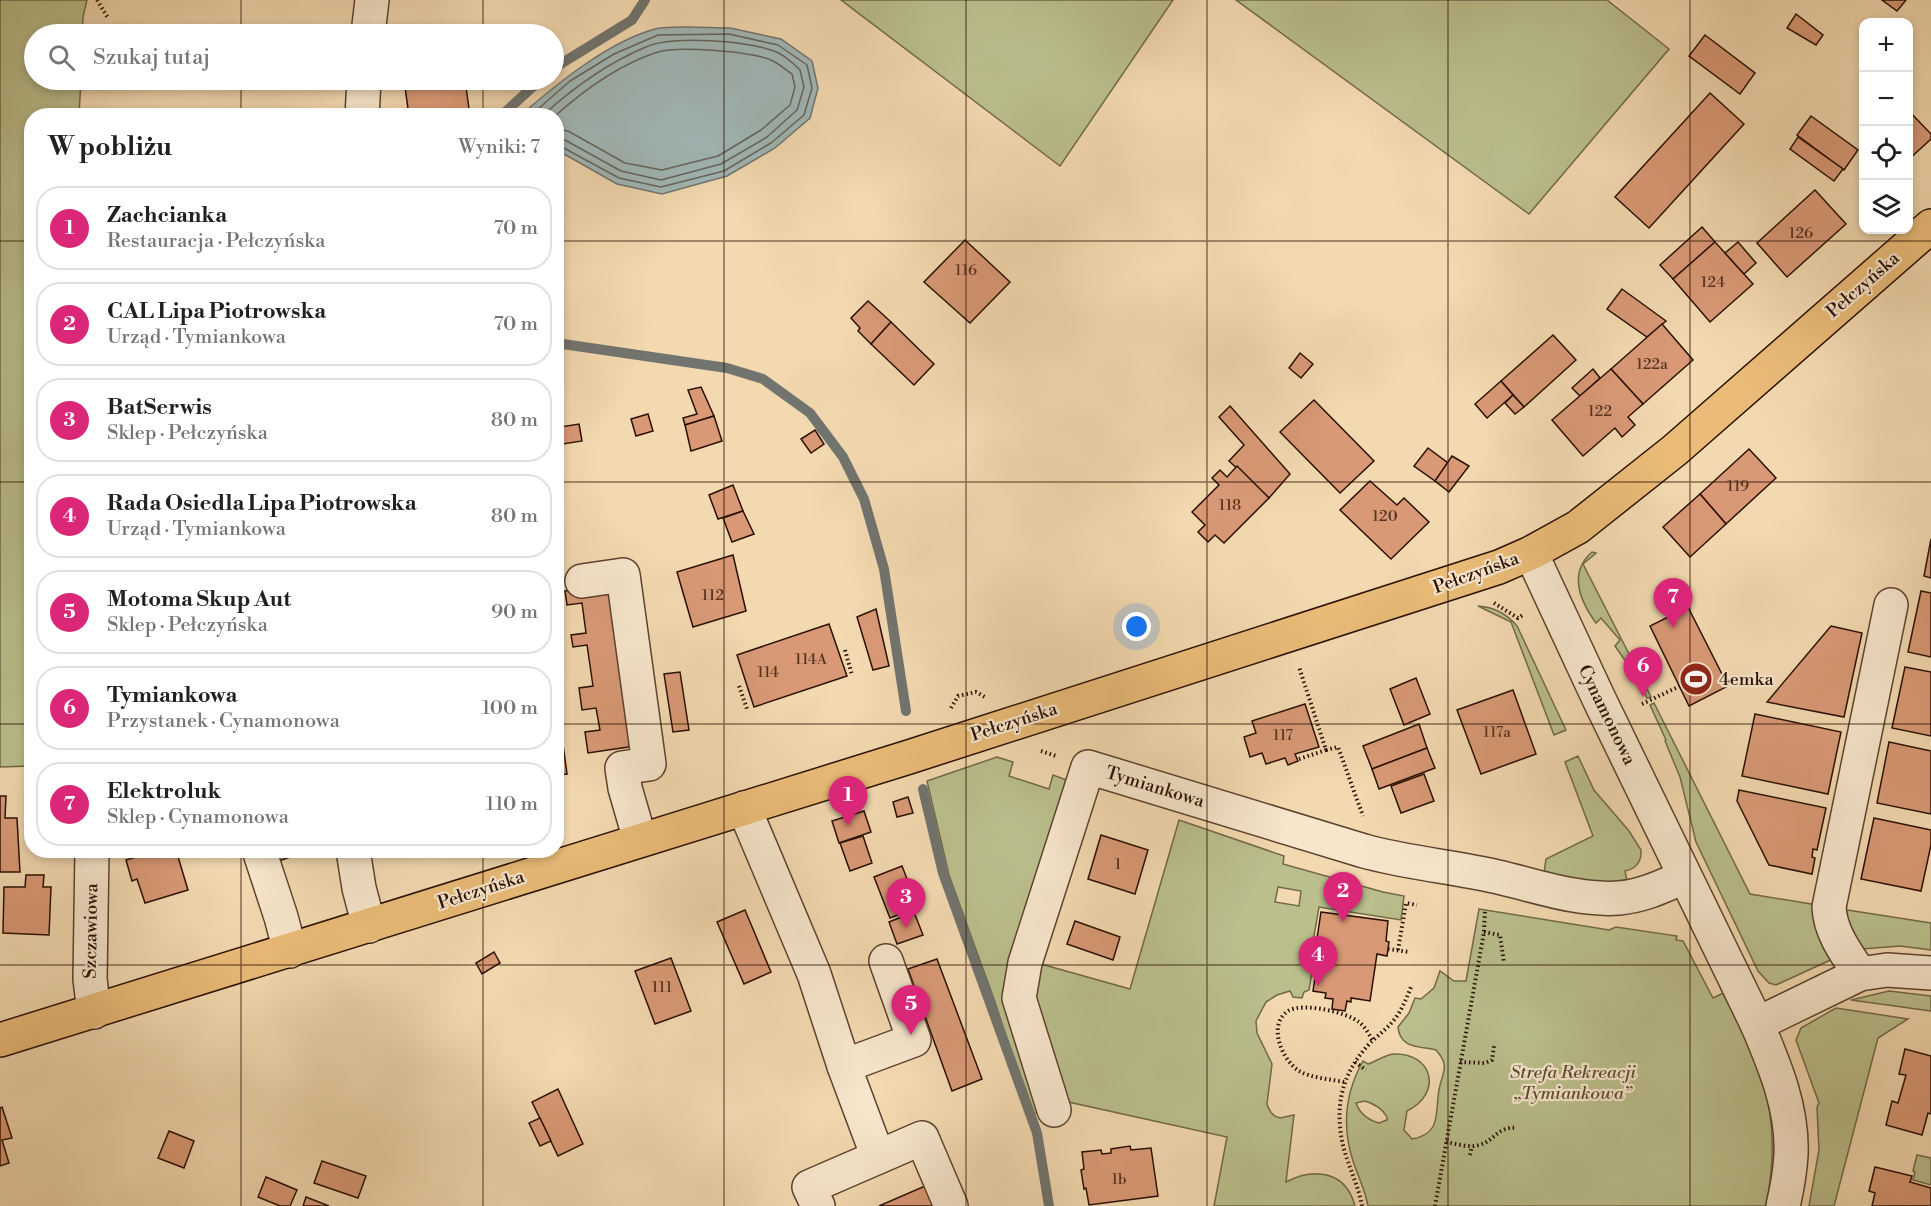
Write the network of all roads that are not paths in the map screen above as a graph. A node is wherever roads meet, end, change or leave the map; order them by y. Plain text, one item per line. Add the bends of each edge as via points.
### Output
1 (372, 0) edge
2 (369, 24) edge
3 (363, 90) edge
4 (362, 108) edge
5 (1931, 226) edge
6 (1531, 553) junction
7 (582, 581) dead end
8 (1891, 605) dead end
9 (744, 808) junction
10 (640, 840) junction
11 (92, 858) edge
12 (262, 858) edge
13 (354, 858) edge
14 (1684, 877) junction
15 (369, 926) junction
16 (290, 951) junction
17 (886, 962) dead end
18 (1931, 973) edge
19 (1860, 974) junction
20 (94, 1012) junction
21 (1757, 1024) junction
22 (0, 1040) edge
23 (844, 1066) junction
24 (1054, 1110) dead end
25 (878, 1157) junction
26 (818, 1206) edge
27 (951, 1206) edge
28 (1783, 1206) edge

1 - 2 street
3 - 4 street
5 - 6 main road, Pełczyńska via 1664,459 1578,527
6 - 9 main road, Pełczyńska via 1436,589
6 - 14 street, Cynamonowa
7 - 10 street via 623,575 649,764 622,768
8 - 19 street via 1829,907 1834,932
9 - 10 main road, Pełczyńska
9 - 23 street via 814,974
10 - 15 main road, Pełczyńska
11 - 20 street, Szczawiowa via 90,979
12 - 16 street
13 - 15 street
14 - 21 street
14 - 24 street, Tymiankowa via 1643,894 1606,898 1564,893 1355,848 1088,767 1020,987 1019,998
15 - 16 main road, Pełczyńska
16 - 20 main road, Pełczyńska
17 - 23 street via 914,1040
18 - 19 street via 1887,970
19 - 21 street
20 - 22 main road, Pełczyńska
21 - 28 street via 1773,1062 1788,1116 1791,1155
23 - 25 street
25 - 26 street via 809,1187
25 - 27 street via 921,1138

